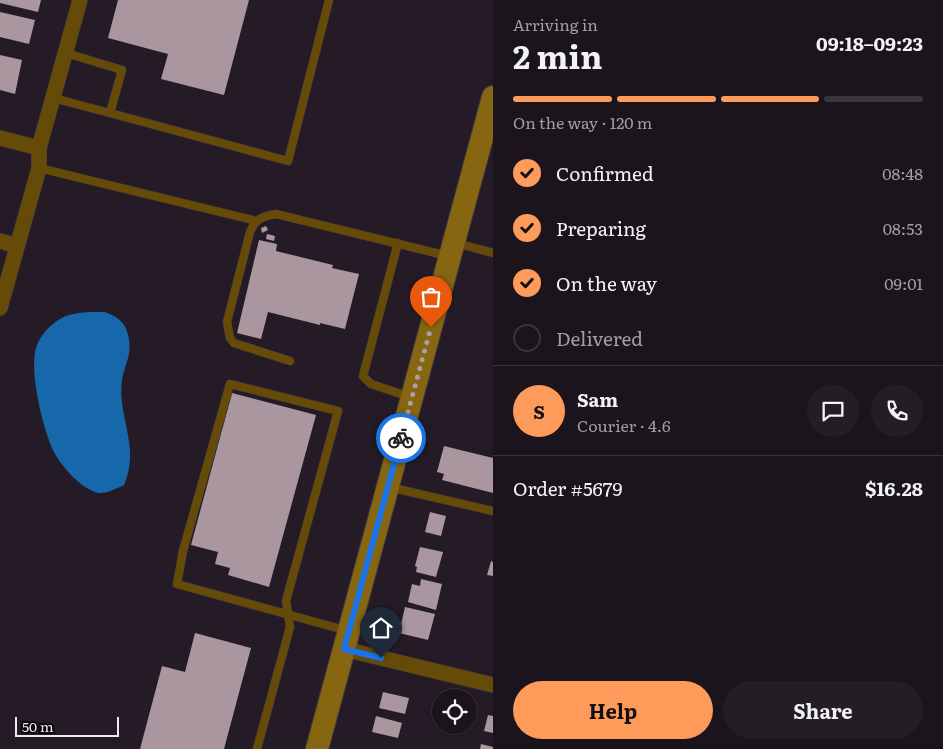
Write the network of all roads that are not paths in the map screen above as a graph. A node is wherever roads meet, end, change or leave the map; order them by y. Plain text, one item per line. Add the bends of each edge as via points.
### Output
1 (80, 0) edge
2 (329, 0) edge
3 (66, 53) junction
4 (493, 97) edge
5 (53, 98) junction
6 (110, 113) junction
7 (489, 127) edge
8 (0, 138) edge
9 (39, 148) junction
10 (39, 168) junction
11 (257, 221) junction
12 (0, 241) edge
13 (398, 243) junction
14 (17, 246) junction
15 (452, 249) junction
16 (493, 252) edge
17 (0, 308) edge
18 (290, 361) dead end
19 (412, 397) junction
20 (388, 487) junction
21 (493, 511) edge
22 (289, 615) junction
23 (346, 640) junction
24 (493, 686) edge
25 (257, 749) edge
26 (317, 749) edge

1 - 3 street
2 - 6 lane via 288,161
3 - 5 street
3 - 6 lane via 122,70
4 - 7 street
5 - 6 lane
5 - 9 street
7 - 15 street
8 - 9 street
9 - 10 street
10 - 11 lane
10 - 14 street
11 - 13 lane via 262,216 276,214
11 - 18 lane via 250,232 226,322 234,343
12 - 14 street
13 - 15 lane
13 - 19 lane via 363,376 370,384
14 - 17 street
15 - 16 lane
15 - 19 street
19 - 20 street
20 - 21 lane
20 - 23 street
22 - 22 lane via 177,584 183,551 230,384 338,412 286,601
22 - 23 lane
22 - 25 lane via 290,627
23 - 24 street
23 - 26 street

